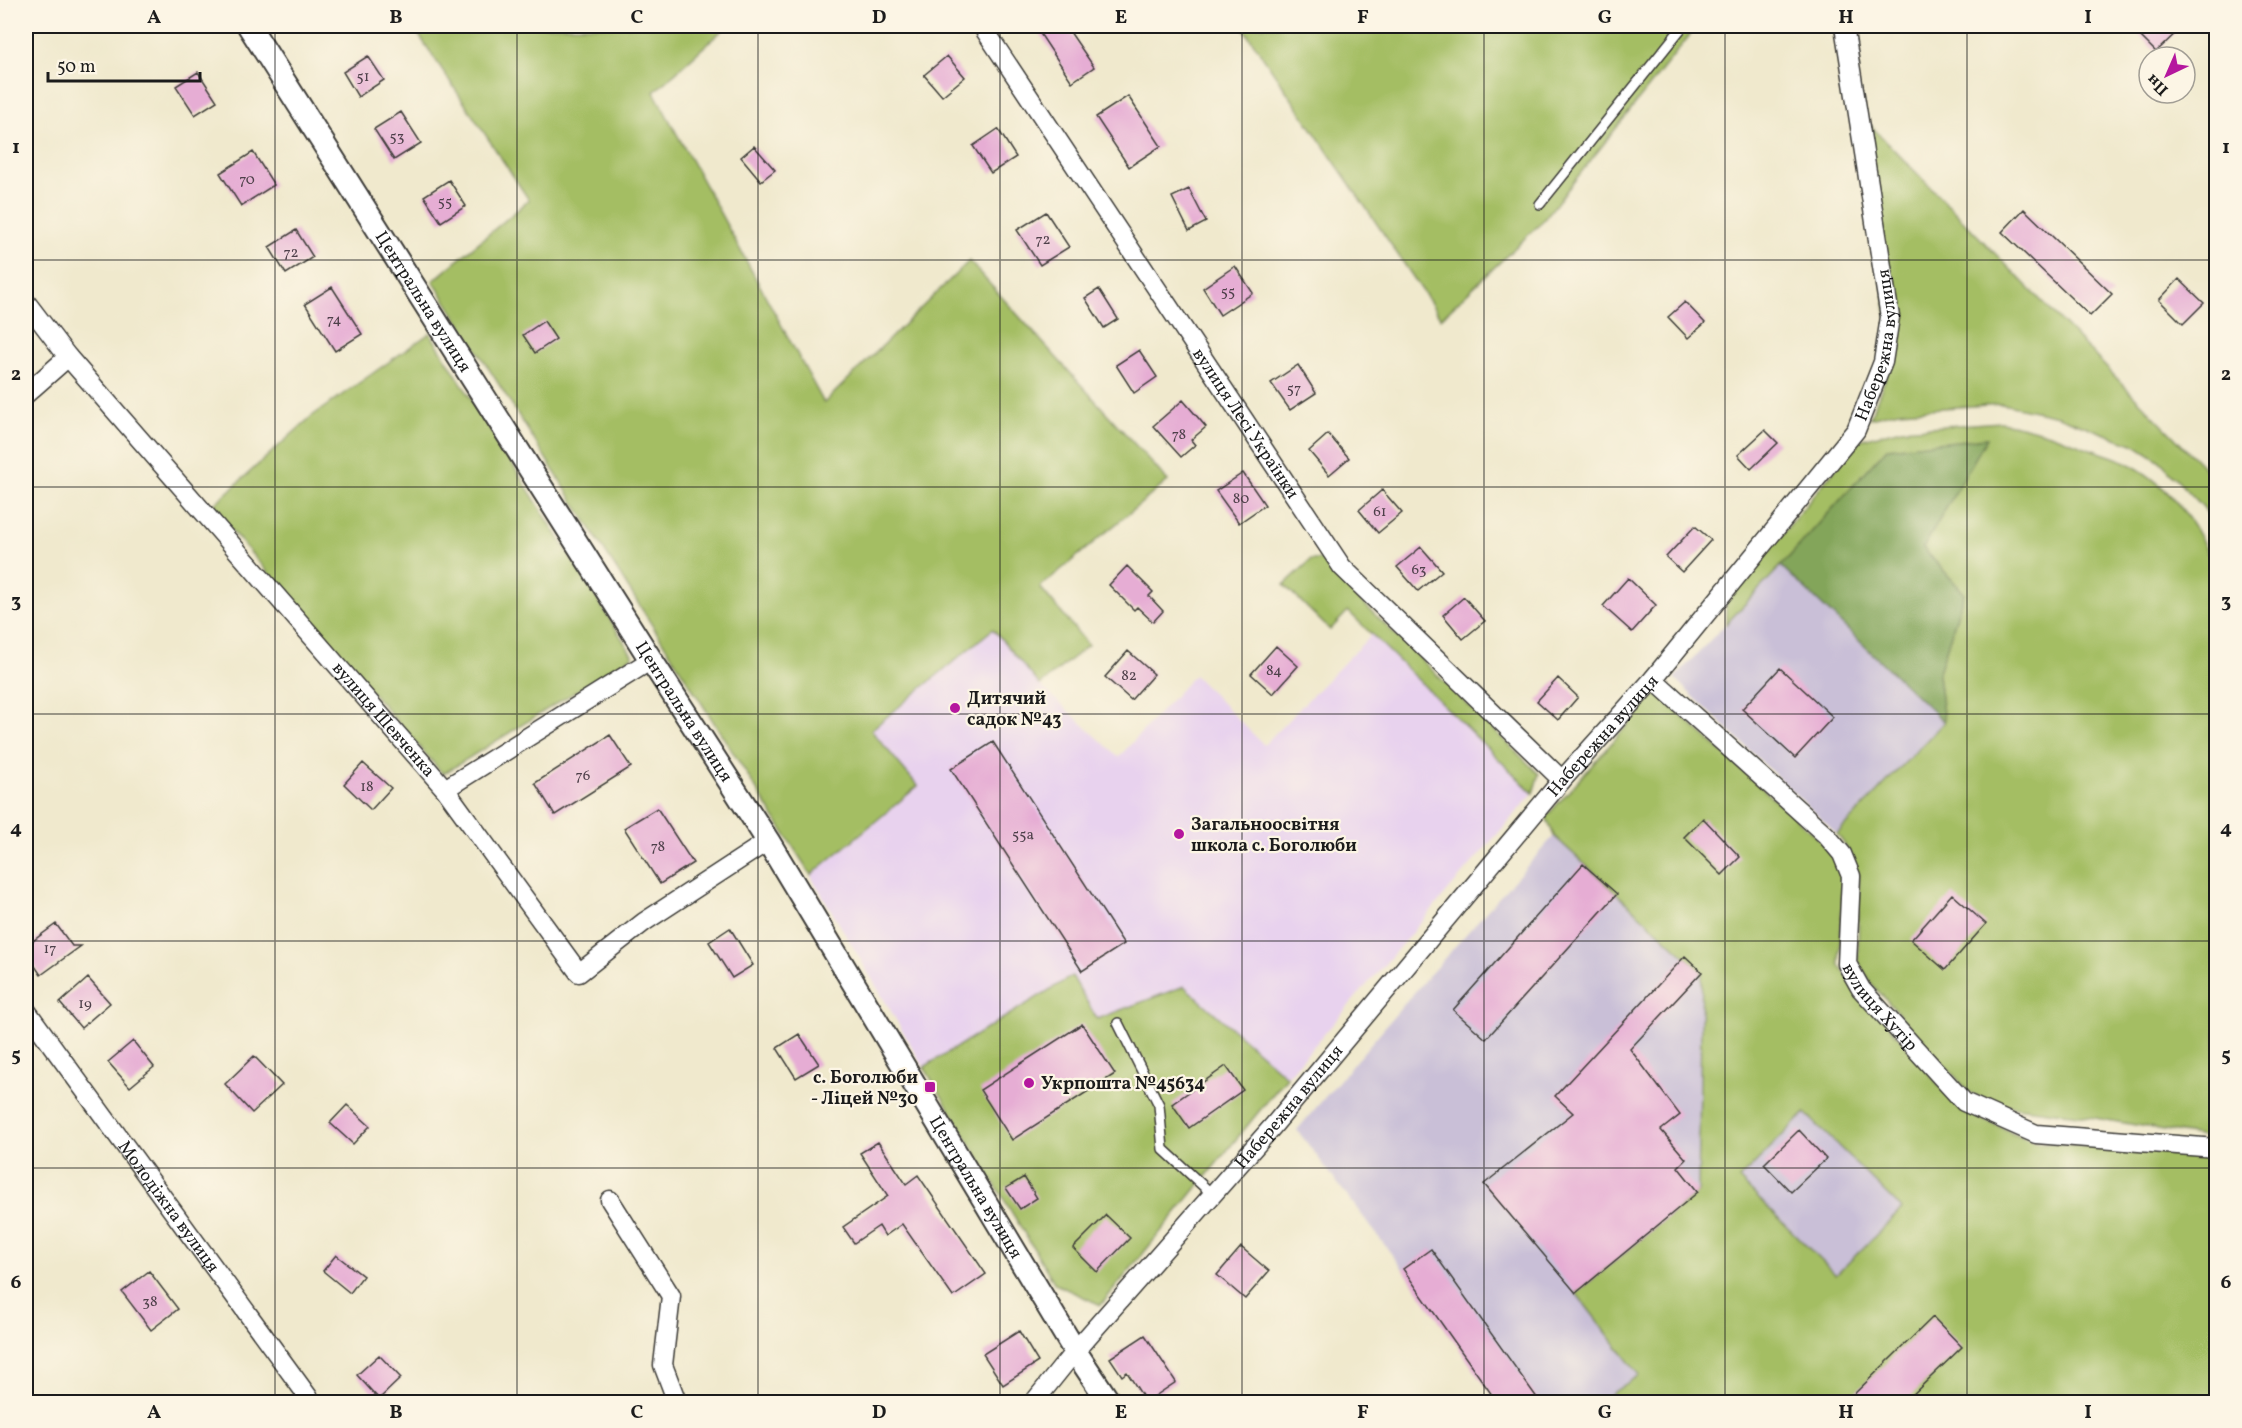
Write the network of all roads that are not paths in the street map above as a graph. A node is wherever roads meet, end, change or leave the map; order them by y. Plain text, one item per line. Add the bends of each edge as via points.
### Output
1 (249, 26) edge
2 (982, 26) edge
3 (1683, 26) edge
4 (1844, 26) edge
5 (1540, 204) dead end
6 (26, 302) edge
7 (68, 357) junction
8 (26, 394) edge
9 (651, 660) junction
10 (1653, 679) junction
11 (1562, 780) junction
12 (444, 789) junction
13 (768, 841) junction
14 (26, 1010) edge
15 (1118, 1023) dead end
16 (2217, 1148) edge
17 (1213, 1195) junction
18 (610, 1200) dead end
19 (1075, 1351) junction
20 (312, 1402) edge
21 (677, 1402) edge
22 (1034, 1402) edge
23 (1109, 1402) edge

1 - 9 street, Центральна вулиця
2 - 11 street, вулиця Лесі Українки via 1342,567
3 - 5 lane
4 - 10 street, Набережна вулиця via 1890,317 1883,362 1856,430
6 - 7 street, вулиця Шевченка
7 - 8 street
7 - 12 street, вулиця Шевченка
9 - 12 street
9 - 13 street, Центральна вулиця
10 - 11 street, Набережна вулиця
10 - 16 street, вулиця Хутір via 1826,835 1842,854 1851,876 1847,964 1862,989 1964,1102 2036,1134
11 - 17 street, Набережна вулиця
12 - 13 street, вулиця Шевченка via 579,973 644,922
13 - 19 street, Центральна вулиця
14 - 20 street, Молодіжна вулиця
15 - 17 lane via 1159,1105 1162,1149
17 - 19 street, Набережна вулиця
18 - 21 street via 671,1296 663,1365
19 - 22 street
19 - 23 street, Центральна вулиця

